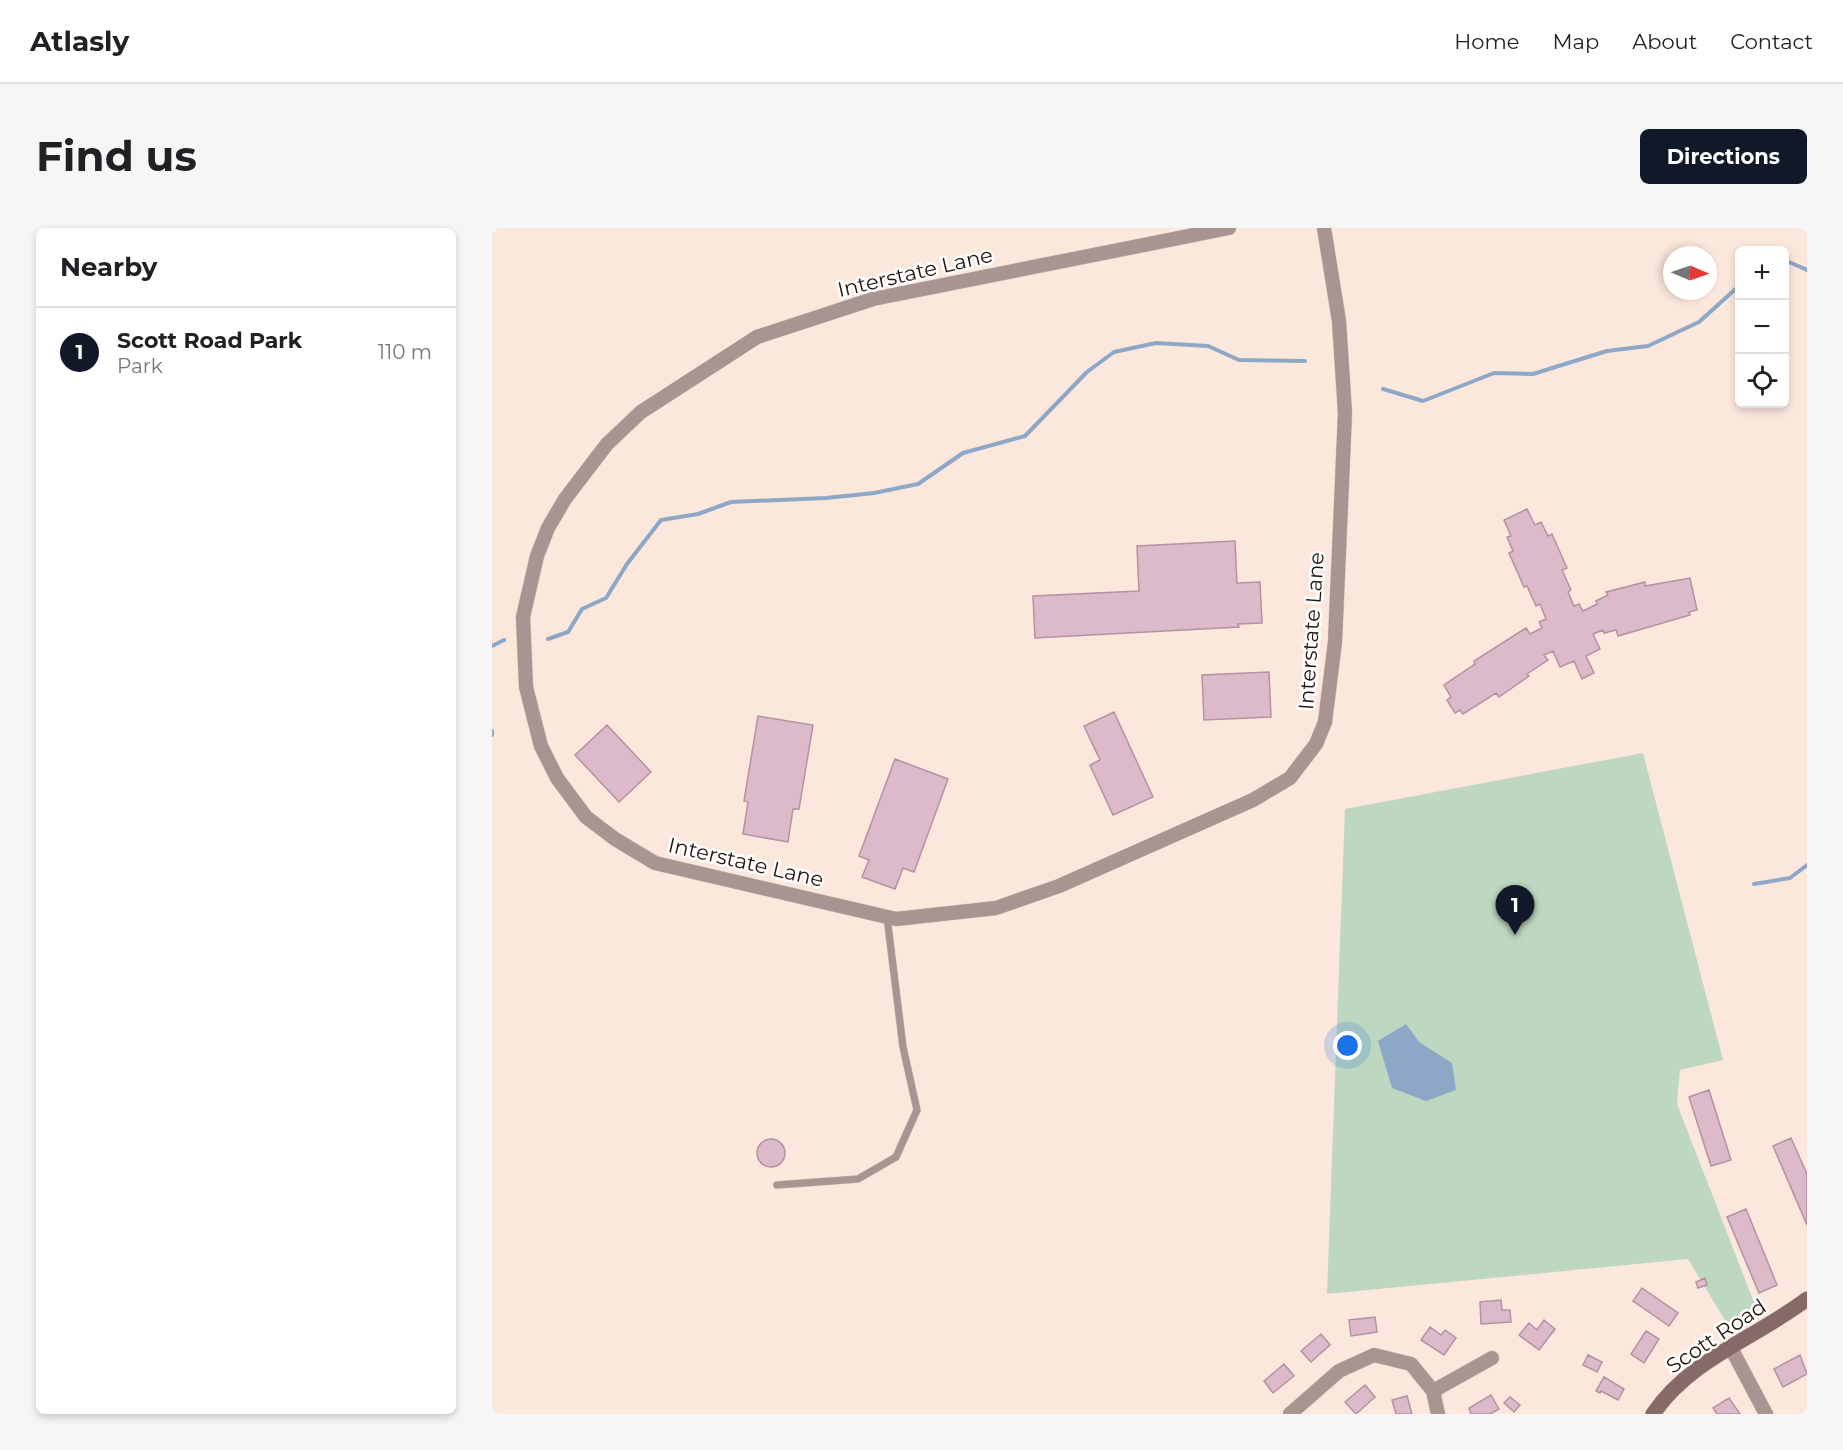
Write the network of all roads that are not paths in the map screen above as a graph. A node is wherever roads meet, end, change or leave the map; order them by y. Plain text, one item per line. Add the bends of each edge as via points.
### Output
1 (1229, 228) edge
2 (1324, 228) edge
3 (887, 917) junction
4 (777, 1185) dead end
5 (1807, 1299) edge
6 (1731, 1348) junction
7 (1492, 1358) dead end
8 (1433, 1391) junction
9 (1290, 1414) edge
10 (1438, 1414) edge
11 (1653, 1414) edge
12 (1767, 1414) edge

1 - 3 street, Interstate Lane via 873,299 757,337 641,412 584,471 548,528 524,617 526,687 541,746 570,798 586,817 655,863
2 - 3 street, Interstate Lane via 1339,321 1345,413 1335,642 1325,722 1316,744 1290,778 1272,790 1059,886 996,908
3 - 4 lane via 903,1047 917,1110 896,1157 858,1179
5 - 6 main road, Scott Road
6 - 11 main road, Scott Road via 1690,1374
6 - 12 street
7 - 8 street
8 - 9 street via 1411,1365 1374,1355 1339,1371
8 - 10 street

